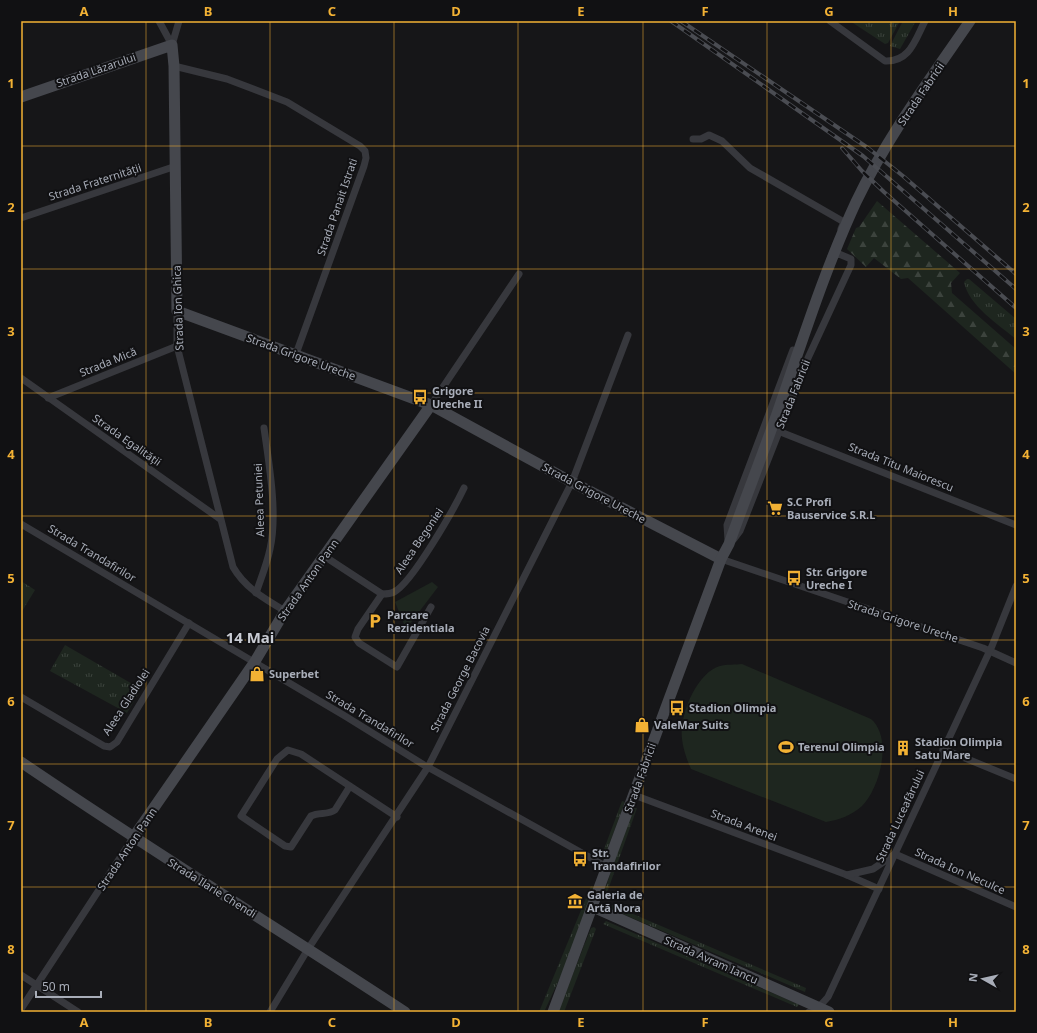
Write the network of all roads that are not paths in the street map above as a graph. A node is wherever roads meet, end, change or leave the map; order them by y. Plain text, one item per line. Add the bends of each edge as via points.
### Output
1 (159, 21) edge
2 (179, 21) edge
3 (830, 21) edge
4 (925, 21) edge
5 (970, 21) edge
6 (172, 45) junction
7 (174, 66) junction
8 (21, 97) edge
9 (693, 139) dead end
10 (176, 166) junction
11 (21, 218) edge
12 (829, 257) junction
13 (520, 274) dead end
14 (177, 311) junction
15 (628, 335) dead end
16 (177, 346) junction
17 (296, 354) junction
18 (21, 378) edge
19 (48, 398) junction
20 (431, 405) junction
21 (264, 428) dead end
22 (778, 430) junction
23 (572, 482) junction
24 (464, 488) dead end
25 (220, 520) junction
26 (21, 524) edge
27 (1016, 525) edge
28 (729, 544) junction
29 (324, 556) junction
30 (721, 559) junction
31 (1016, 586) edge
32 (256, 593) junction
33 (382, 594) junction
34 (431, 608) dead end
35 (285, 611) junction
36 (188, 623) junction
37 (990, 651) junction
38 (254, 662) junction
39 (1016, 663) edge
40 (21, 697) edge
41 (943, 749) junction
42 (21, 762) edge
43 (428, 767) junction
44 (1016, 779) edge
45 (350, 786) junction
46 (634, 795) junction
47 (397, 817) junction
48 (133, 838) junction
49 (895, 854) junction
50 (607, 867) junction
51 (847, 875) junction
52 (879, 889) junction
53 (593, 907) junction
54 (1016, 907) edge
55 (308, 949) junction
56 (21, 975) edge
57 (37, 985) junction
58 (21, 1009) edge
59 (819, 1011) edge
60 (78, 1012) edge
61 (270, 1012) edge
62 (405, 1012) edge
63 (553, 1012) edge

1 - 6 street
2 - 6 street, Strada Ion Ghica
3 - 4 street via 885,61 903,57
5 - 28 street, Strada Fabricii via 889,142 856,202 830,266
6 - 7 street, Strada Ion Ghica
6 - 8 street, Strada Lăzarului
7 - 10 street, Strada Ion Ghica
7 - 17 street, Strada Panait Istrati via 227,79 287,102 355,142 365,152 364,166
9 - 12 street via 709,135 722,141 750,168 844,222
10 - 11 street, Strada Fraternității
10 - 14 street, Strada Ion Ghica
12 - 22 street, Strada Fabricii via 839,254 851,260 851,265
12 - 28 street, Strada Fabricii via 727,525
13 - 20 street, Strada Anton Pann
14 - 16 street, Strada Ion Ghica
14 - 17 street, Strada Grigore Ureche
15 - 23 street, Strada George Bacovia
16 - 19 street, Strada Mică
16 - 25 street, Strada Ion Ghica
17 - 20 street, Strada Grigore Ureche
18 - 19 street, Strada Egalității
19 - 25 street, Strada Egalității
20 - 23 street, Strada Grigore Ureche
20 - 29 street, Strada Anton Pann
21 - 32 street, Aleea Petuniei via 271,477 273,526 270,548
22 - 27 street, Strada Titu Maiorescu
22 - 28 street, Strada Fabricii via 740,531
23 - 30 street, Strada Grigore Ureche
23 - 43 street, Strada George Bacovia
24 - 33 street, Aleea Begoniei via 453,511 401,588
25 - 32 street, Strada Ion Ghica via 233,567 241,580
26 - 36 street, Strada Trandafirilor
28 - 30 street, Strada Fabricii
29 - 33 street
29 - 35 street, Strada Anton Pann
30 - 37 street, Strada Grigore Ureche
30 - 46 street, Strada Fabricii
31 - 37 street, Strada Luceafărului
32 - 35 street, Strada Ion Ghica
33 - 34 street via 355,637 359,643 397,667
35 - 38 street, Strada Anton Pann
36 - 38 street, Strada Trandafirilor
36 - 40 street, Aleea Gladiolei via 117,742 110,747 104,746
37 - 39 street, Strada Grigore Ureche
37 - 41 street, Strada Luceafărului
38 - 43 street, Strada Trandafirilor
38 - 48 street, Strada Anton Pann
41 - 44 street
41 - 49 street, Strada Luceafărului
42 - 48 street, Strada Ilarie Chendi
43 - 47 street, Strada George Bacovia
43 - 50 street, Strada Trandafirilor
45 - 45 street via 301,754 288,750 277,758 241,816 285,846 291,847 311,816 335,810
45 - 47 street
46 - 50 street, Strada Fabricii
46 - 51 street, Strada Arenei
47 - 55 street, Strada George Bacovia
48 - 55 street, Strada Ilarie Chendi
48 - 57 street, Strada Anton Pann
49 - 51 street via 874,869
49 - 52 street, Strada Luceafărului
49 - 54 street, Strada Ion Neculce
50 - 53 street, Strada Fabricii
51 - 52 street, Strada Arenei
52 - 59 street, Strada Luceafărului
53 - 59 street, Strada Avram Iancu
53 - 63 street, Strada Fabricii
55 - 61 street, Strada George Bacovia
55 - 62 street, Strada Ilarie Chendi
56 - 57 street
57 - 58 street, Strada Anton Pann
57 - 60 street

